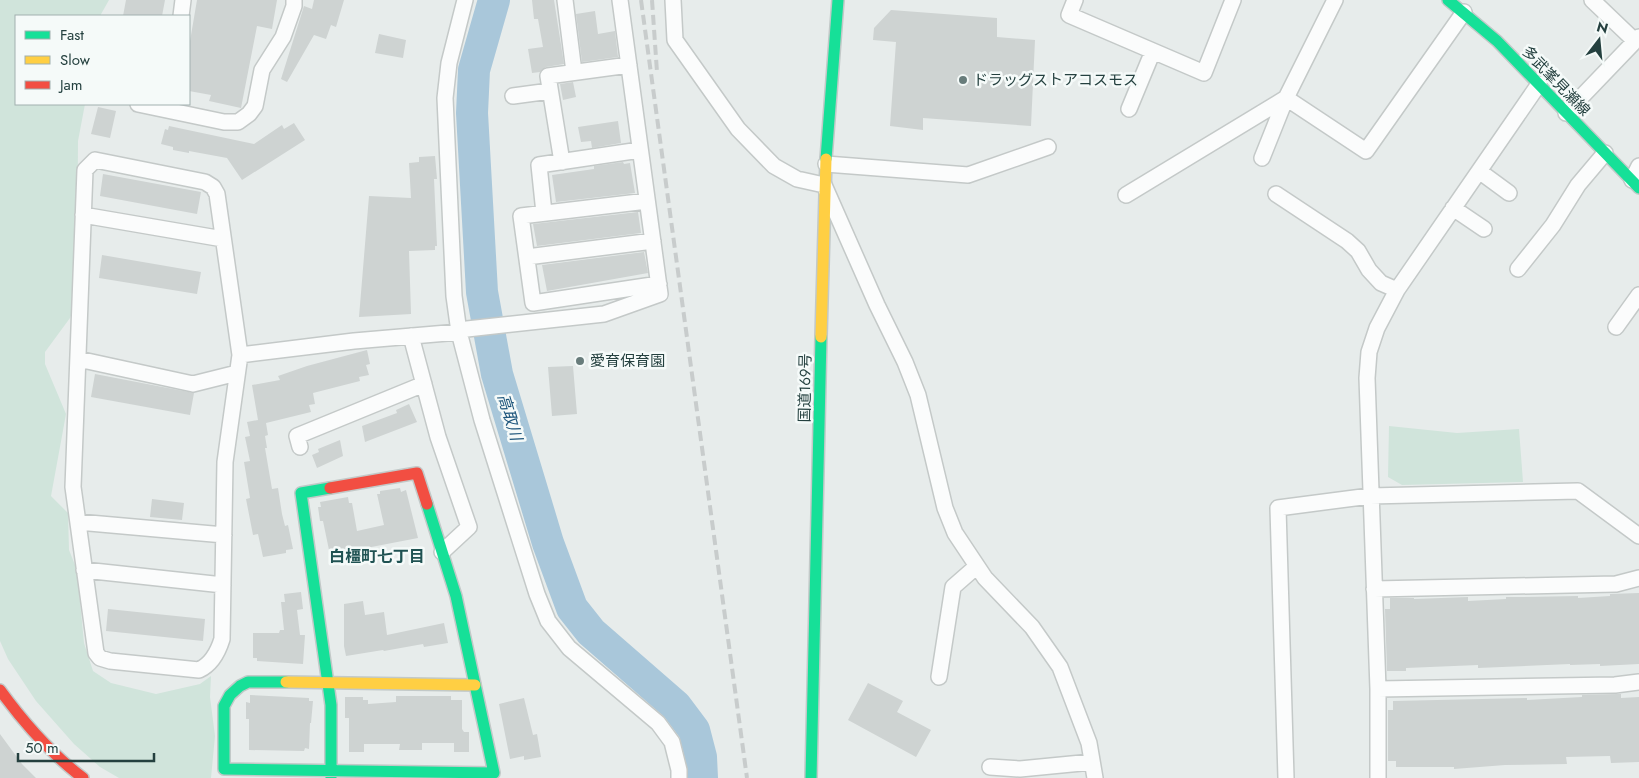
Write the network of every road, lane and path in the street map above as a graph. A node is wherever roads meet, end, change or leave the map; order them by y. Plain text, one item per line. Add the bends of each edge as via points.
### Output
1 (183, 0) edge
2 (294, 0) edge
3 (465, 0) edge
4 (565, 0) edge
5 (620, 0) edge
6 (673, 0) edge
7 (838, 0) edge
8 (1075, 0) edge
9 (1233, 0) edge
10 (1335, 0) edge
11 (1448, 0) edge
12 (1592, 0) edge
13 (1464, 12) junction
14 (180, 15) edge
15 (1637, 39) edge
16 (1153, 51) junction
17 (629, 66) junction
18 (574, 72) junction
19 (1539, 84) junction
20 (550, 91) junction
21 (513, 96) dead end
22 (1286, 98) junction
23 (147, 105) edge
24 (165, 107) edge
25 (1129, 109) dead end
26 (1566, 113) junction
27 (1048, 147) dead end
28 (640, 150) junction
29 (1605, 153) junction
30 (1262, 158) dead end
31 (562, 162) junction
32 (826, 164) junction
33 (1639, 166) edge
34 (1479, 171) junction
35 (1635, 184) edge
36 (824, 185) junction
37 (1509, 193) dead end
38 (1276, 194) dead end
39 (1126, 195) dead end
40 (648, 201) junction
41 (1454, 208) junction
42 (544, 214) junction
43 (83, 215) junction
44 (1484, 230) dead end
45 (223, 239) junction
46 (653, 241) junction
47 (527, 257) junction
48 (1518, 269) dead end
49 (659, 284) junction
50 (1397, 290) junction
51 (1639, 295) edge
52 (1616, 326) dead end
53 (463, 331) junction
54 (411, 336) junction
55 (240, 355) junction
56 (78, 359) junction
57 (237, 373) junction
58 (424, 384) junction
59 (300, 447) dead end
60 (1370, 496) junction
61 (78, 522) junction
62 (224, 535) junction
63 (1639, 536) edge
64 (442, 552) junction
65 (977, 566) junction
66 (84, 570) junction
67 (1639, 578) edge
68 (223, 585) junction
69 (1374, 589) junction
70 (939, 677) dead end
71 (328, 682) junction
72 (1639, 682) edge
73 (475, 685) junction
74 (1378, 689) junction
75 (0, 690) edge
76 (1092, 762) junction
77 (990, 767) dead end
78 (1020, 773) edge
79 (331, 774) edge
80 (812, 777) edge
81 (83, 778) edge
82 (679, 778) edge
83 (1095, 778) edge
84 (1286, 778) edge
85 (1378, 778) edge

1 - 14 street
2 - 24 street via 283,37 262,70 255,106 249,114 238,122 224,122
3 - 53 street via 449,63 445,98 451,264 454,296
4 - 18 street
5 - 17 street
6 - 36 street via 675,40 738,129 774,166 797,179
7 - 32 main road, 国道169号
8 - 16 street via 1069,15
9 - 16 street via 1204,73
10 - 22 street
11 - 13 main road, 多武峯見瀬線
12 - 15 street
13 - 19 main road, 多武峯見瀬線
13 - 22 street via 1366,151
15 - 26 street
16 - 25 street
17 - 18 street
17 - 28 street
18 - 20 street via 548,76
19 - 26 main road, 多武峯見瀬線
19 - 34 street
20 - 21 street
20 - 31 street
22 - 30 street
22 - 39 street
23 - 24 street
26 - 29 main road, 多武峯見瀬線
27 - 32 street via 968,175
28 - 31 street
28 - 40 street
29 - 35 main road, 多武峯見瀬線
29 - 48 street
31 - 42 street via 539,165
32 - 36 main road, 国道169号
33 - 35 street
34 - 37 street
34 - 41 street
36 - 65 street via 876,305 905,362 918,395 945,508 955,533
36 - 80 main road, 国道169号
38 - 50 street via 1347,241 1381,283
40 - 42 street
40 - 46 street
41 - 44 street
41 - 50 street
42 - 47 street via 521,216
43 - 45 street
43 - 45 street via 85,170 96,160 205,182 217,194
43 - 56 street
45 - 55 street
46 - 47 street
46 - 49 street
47 - 49 street via 533,303
49 - 53 street via 660,294 604,314
50 - 60 street via 1377,328 1369,352
51 - 52 street
53 - 54 street
53 - 82 street via 482,420 548,621 569,648 658,723 672,742
54 - 55 street
54 - 58 street
55 - 57 street
56 - 57 street via 193,384
56 - 61 street via 73,487
57 - 62 street via 226,462
58 - 59 street via 297,436
58 - 64 street via 438,437 469,527
60 - 63 street via 1578,491
60 - 69 street
60 - 84 street via 1278,508
61 - 62 street
61 - 66 street
62 - 68 street
64 - 71 main road via 417,473 301,493
64 - 73 main road via 456,596
65 - 70 street via 953,587
65 - 76 street via 1032,627 1060,668 1089,743
66 - 68 street
66 - 68 street via 96,653 110,661 204,668 219,650 222,639
67 - 69 street via 1616,584
69 - 74 street
71 - 73 main road
71 - 79 main road
71 - 79 main road via 248,682 240,686 224,706 224,769
72 - 74 street
73 - 79 main road via 494,773
74 - 85 street
75 - 81 main road via 40,740
76 - 78 street
76 - 83 street
77 - 78 street

